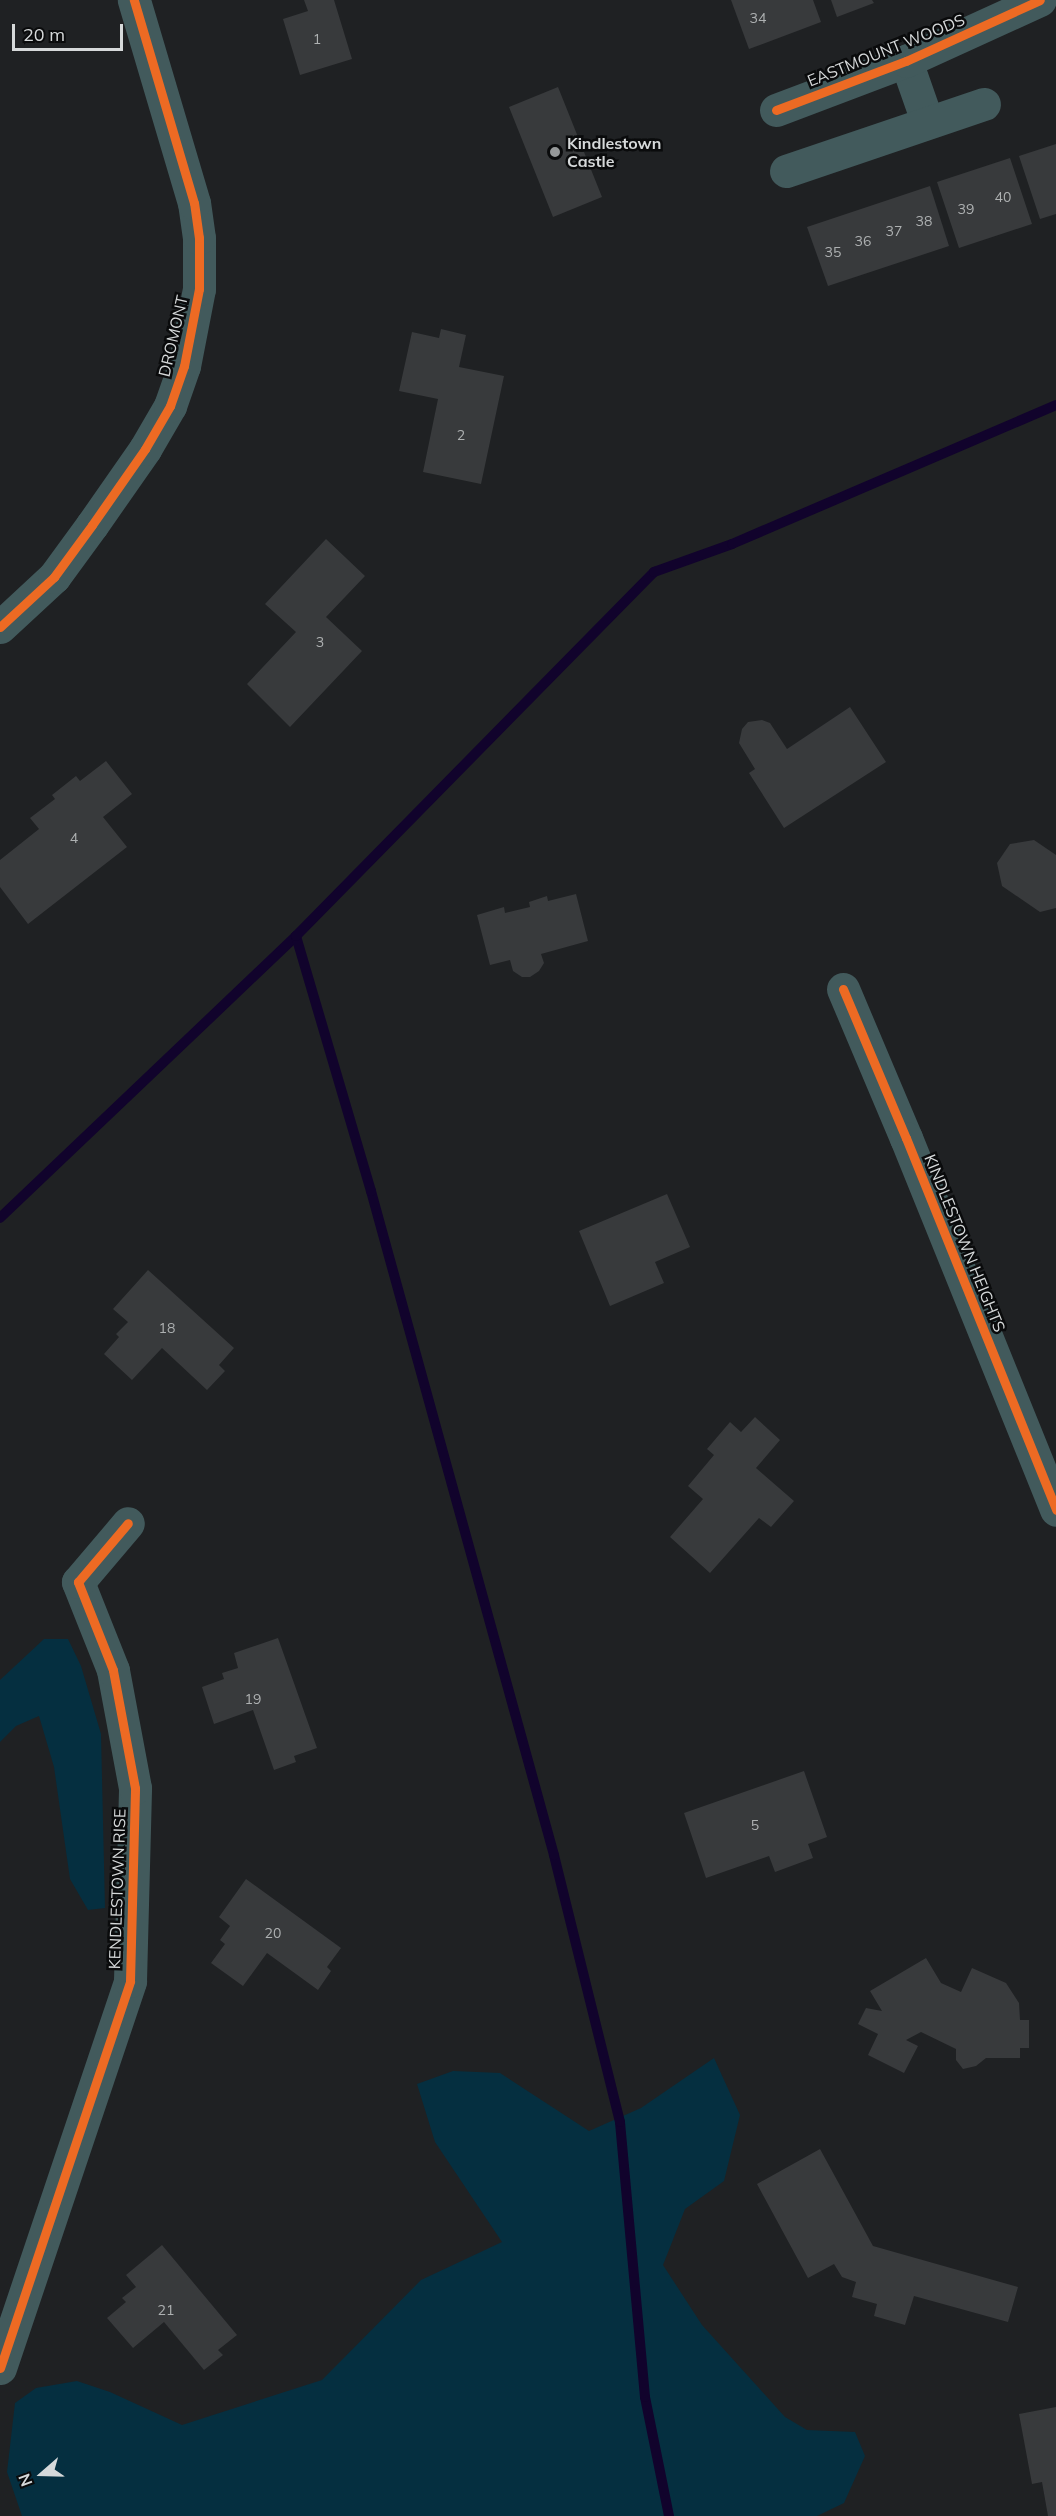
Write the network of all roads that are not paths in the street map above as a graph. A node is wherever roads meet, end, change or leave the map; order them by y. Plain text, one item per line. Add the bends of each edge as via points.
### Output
1 (134, 0) edge
2 (1040, 0) edge
3 (906, 61) junction
4 (984, 104) dead end
5 (776, 110) dead end
6 (927, 121) junction
7 (786, 171) dead end
8 (0, 627) edge
9 (843, 989) dead end
10 (1056, 1510) edge
11 (128, 1523) dead end
12 (0, 2368) edge

1 - 8 street, DROMONT via 195,215 199,289 184,366 170,406 92,525 54,576
2 - 3 street, EASTMOUNT WOODS
3 - 5 street, EASTMOUNT WOODS
3 - 6 street, EASTMOUNT WOODS
4 - 6 street
6 - 7 street
9 - 10 street, KINDLESTOWN HEIGHTS
11 - 12 street, KENDLESTOWN RISE via 78,1582 113,1670 135,1788 130,1981

